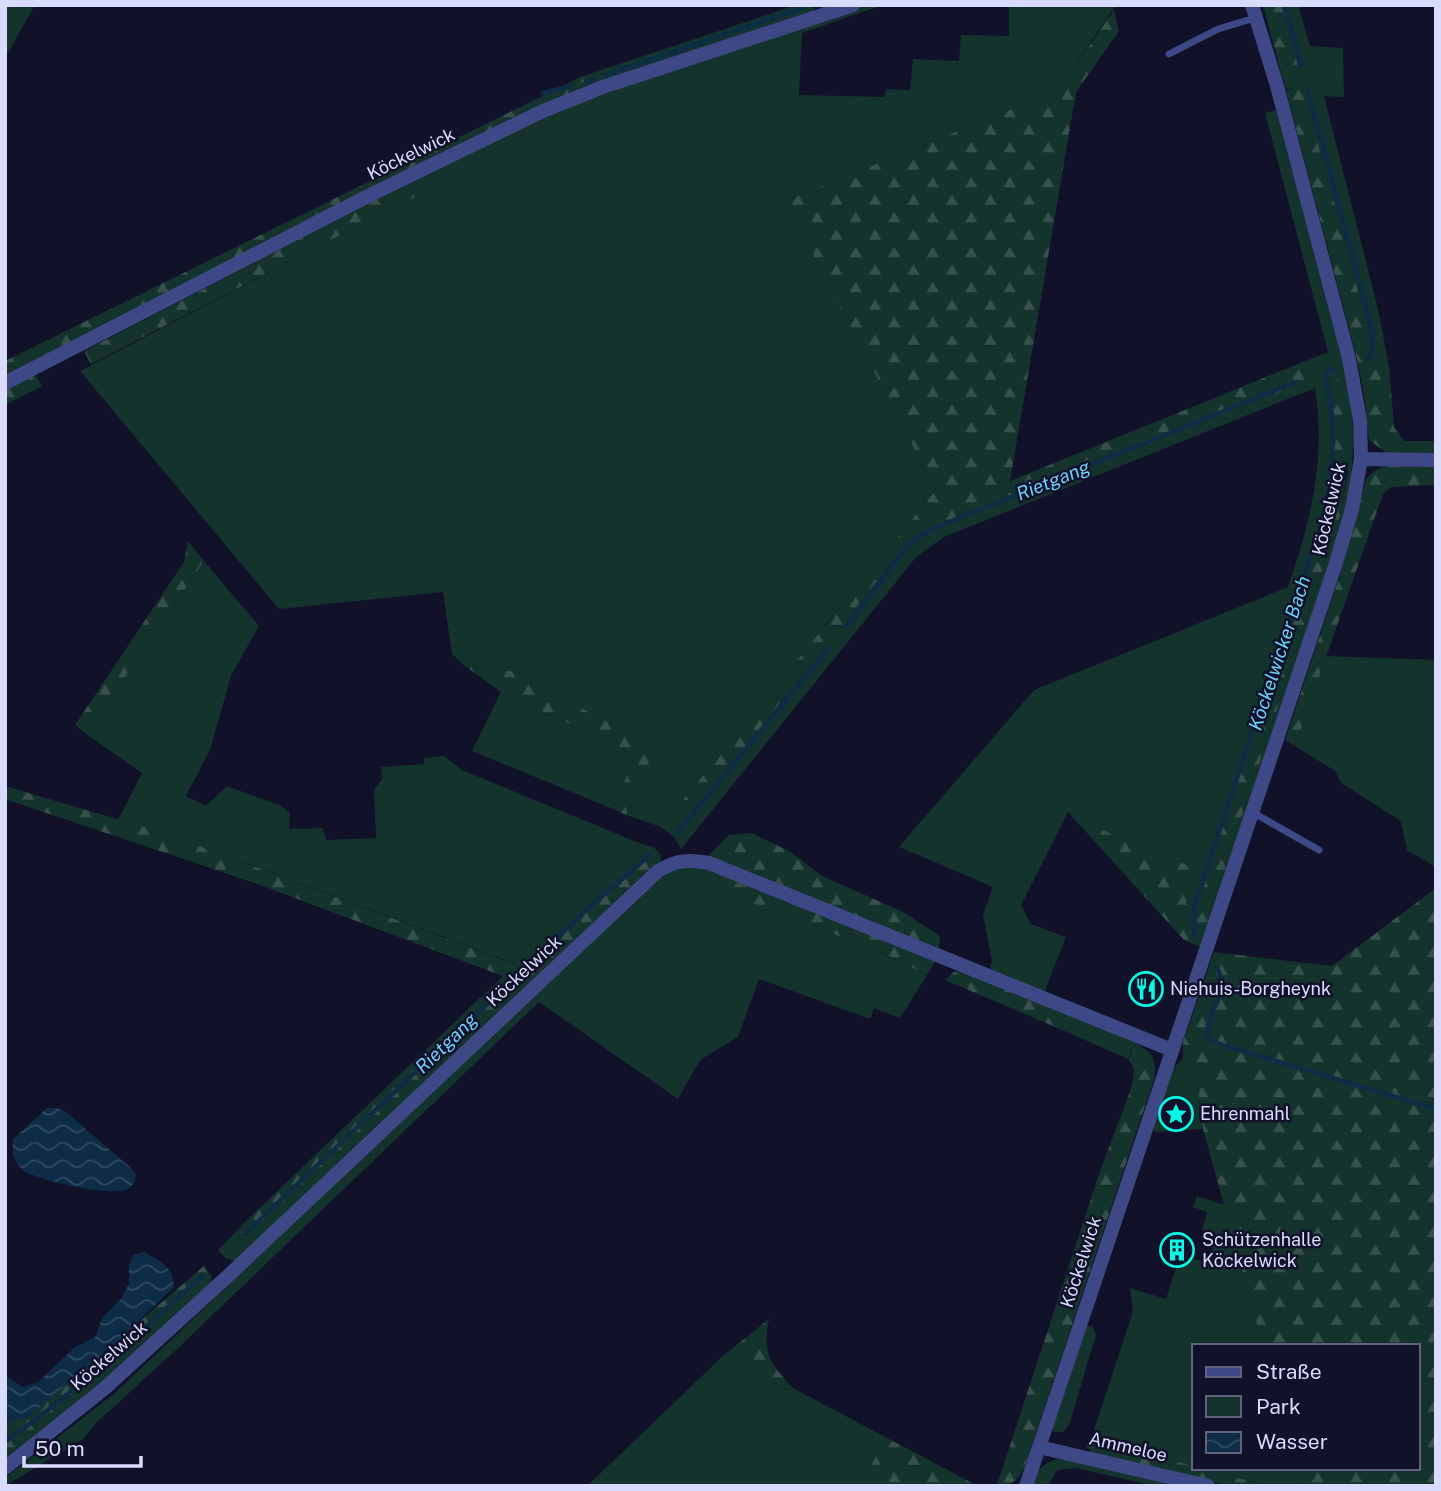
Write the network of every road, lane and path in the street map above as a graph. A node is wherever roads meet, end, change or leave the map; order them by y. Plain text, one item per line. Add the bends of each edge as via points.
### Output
1 (853, 5) edge
2 (1254, 12) edge
3 (1169, 54) dead end
4 (5, 383) edge
5 (1361, 459) junction
6 (1436, 460) edge
7 (1252, 812) junction
8 (1318, 850) dead end
9 (1172, 1050) junction
10 (1040, 1447) junction
11 (5, 1468) edge
12 (1026, 1486) edge
13 (1208, 1486) edge

1 - 4 street, Köckelwick via 543,111
2 - 3 lane
2 - 5 street, Köckelwick via 1349,359 1360,421
5 - 6 street
5 - 7 street, Köckelwick via 1335,566
7 - 8 lane
7 - 9 street, Köckelwick
9 - 10 street, Köckelwick
9 - 11 street, Köckelwick via 709,863 675,862 658,871 136,1360
10 - 12 street, Köckelwick
10 - 13 street, Ammeloe

